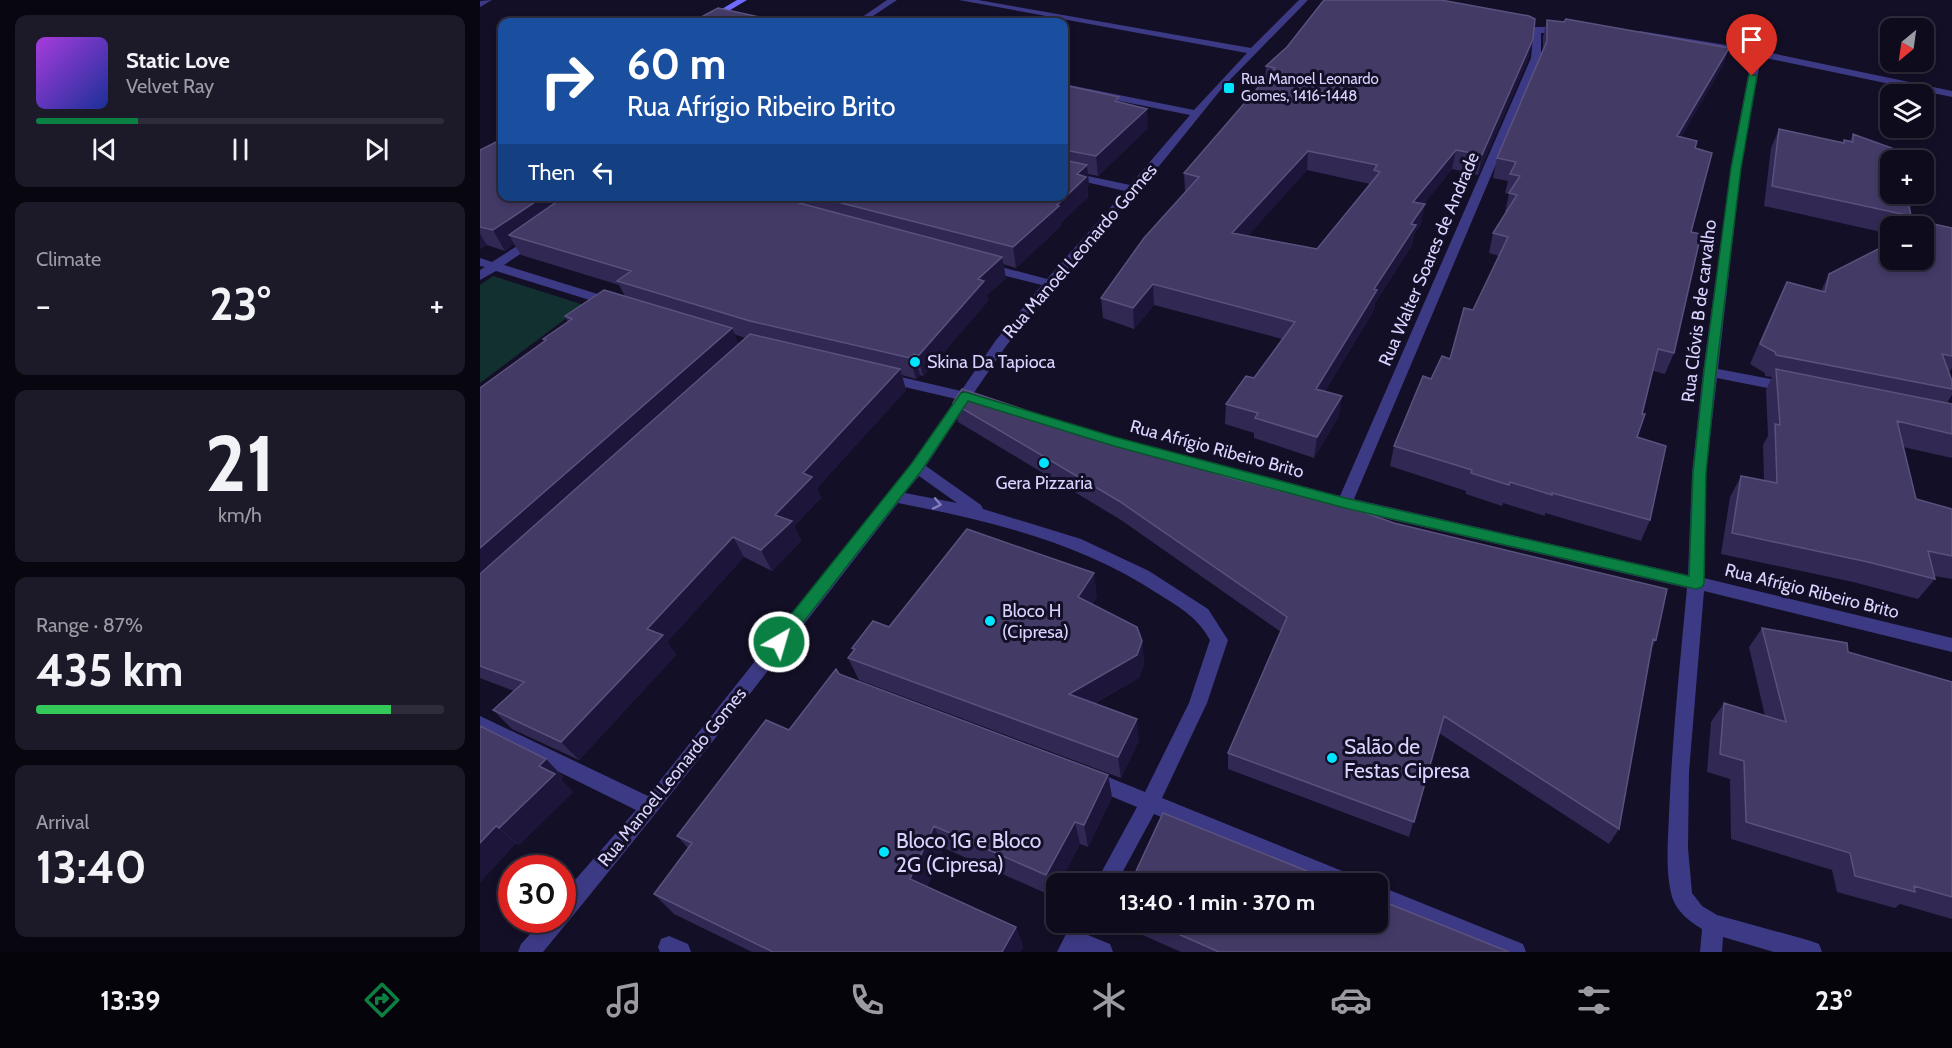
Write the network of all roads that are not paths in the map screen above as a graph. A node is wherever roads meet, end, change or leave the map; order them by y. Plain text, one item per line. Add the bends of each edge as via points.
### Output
1 (488, 0) edge
2 (743, 0) edge
3 (893, 0) edge
4 (963, 0) edge
5 (1304, 0) edge
6 (480, 4) edge
7 (714, 17) joint
8 (719, 18) edge
9 (865, 18) edge
10 (1065, 18) edge
11 (1068, 19) edge
12 (1505, 22) edge
13 (1532, 30) junction
14 (1579, 31) edge
15 (1625, 33) edge
16 (1252, 51) junction
17 (1756, 53) junction
18 (1068, 88) edge
19 (1952, 94) edge
20 (1198, 114) junction
21 (1068, 175) edge
22 (1133, 189) junction
23 (549, 229) edge
24 (480, 262) edge
25 (971, 263) edge
26 (495, 266) junction
27 (480, 276) edge
28 (1050, 283) junction
29 (606, 300) junction
30 (625, 306) edge
31 (588, 314) edge
32 (1710, 372) junction
33 (864, 374) edge
34 (1802, 390) edge
35 (965, 396) junction
36 (988, 403) edge
37 (1114, 441) edge
38 (917, 467) junction
39 (892, 496) junction
40 (1345, 503) junction
41 (981, 513) junction
42 (1696, 583) junction
43 (1952, 645) edge
44 (480, 724) edge
45 (1074, 772) edge
46 (1150, 801) junction
47 (651, 807) junction
48 (1111, 873) edge
49 (1323, 873) edge
50 (576, 895) edge
51 (1388, 900) edge
52 (1713, 924) junction
53 (545, 933) edge
54 (1075, 938) edge
55 (529, 952) edge
56 (1102, 952) edge
57 (1515, 952) edge
58 (1711, 952) edge
59 (1811, 952) edge

1 - 6 street
2 - 7 street
3 - 9 street
4 - 10 street
5 - 16 street, Rua Manoel Leonardo Gomes
7 - 8 street
11 - 16 street
12 - 13 street
13 - 14 street
13 - 40 street, Rua Walter Soares de Andrade via 1538,35 1536,58
15 - 17 street
16 - 20 street, Rua Manoel Leonardo Gomes
17 - 19 street
17 - 32 street, Rua Clóvis B de carvalho via 1736,168
18 - 20 street
20 - 22 street, Rua Manoel Leonardo Gomes
21 - 22 street
22 - 28 street, Rua Manoel Leonardo Gomes
23 - 26 street
24 - 26 street
25 - 28 street
26 - 27 street
26 - 29 street
28 - 35 street, Rua Manoel Leonardo Gomes via 1001,343
29 - 30 street
29 - 31 street
32 - 34 street
32 - 42 street, Rua Clóvis B de carvalho via 1700,473
33 - 35 street
35 - 36 street
35 - 38 street, Rua Manoel Leonardo Gomes
37 - 40 street, Rua Afrígio Ribeiro Brito
38 - 39 street, Rua Manoel Leonardo Gomes
38 - 41 street
39 -> 41 street
39 - 47 street, Rua Manoel Leonardo Gomes
40 - 42 street, Rua Afrígio Ribeiro Brito
41 - 46 street via 1066,538 1150,579 1204,617 1219,640 1211,671
42 - 43 street, Rua Afrígio Ribeiro Brito
42 - 52 street, Rua Clóvis B de carvalho via 1677,848 1683,898 1695,913
44 - 47 street
45 - 46 street
46 - 48 street
46 - 49 street
47 - 50 street, Rua Manoel Leonardo Gomes
51 - 57 street
52 - 58 street
52 - 59 street
53 - 55 street
54 - 56 street

